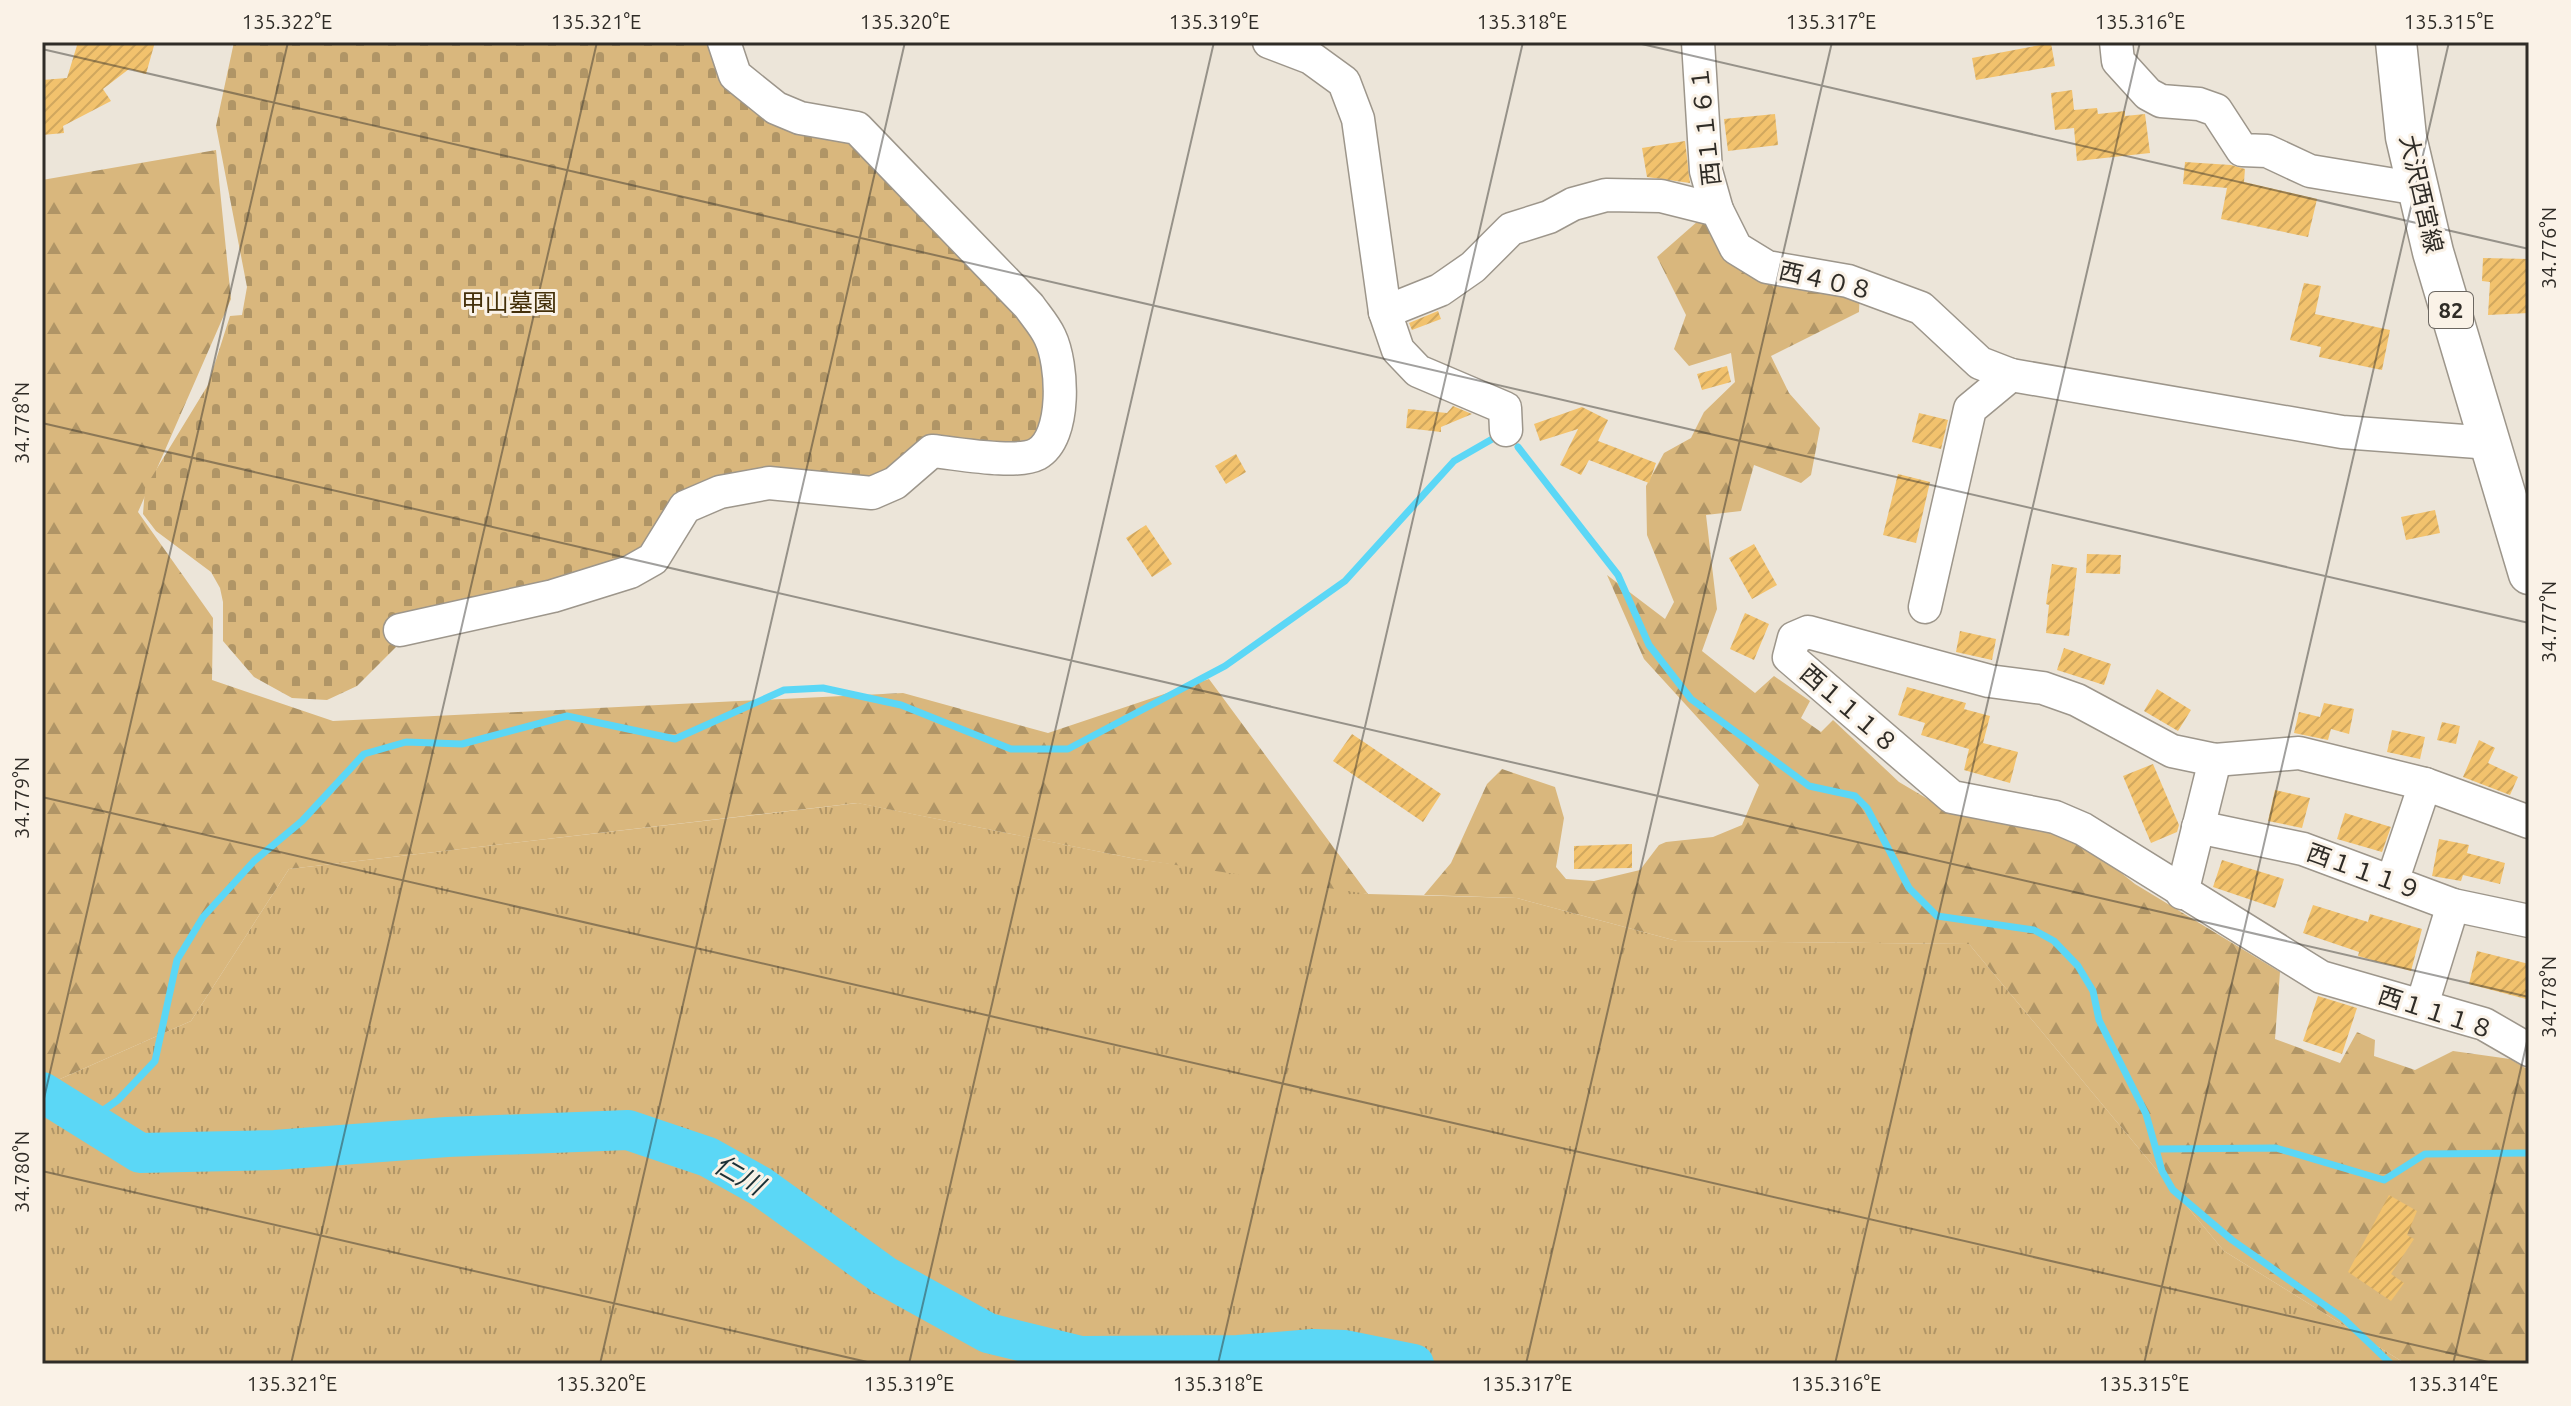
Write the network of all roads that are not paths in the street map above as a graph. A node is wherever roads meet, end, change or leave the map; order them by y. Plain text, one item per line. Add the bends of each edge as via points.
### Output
1 (724, 42) edge
2 (1269, 42) edge
3 (1698, 42) edge
4 (2116, 42) edge
5 (2396, 42) edge
6 (2419, 189) junction
7 (1717, 210) junction
8 (1385, 312) junction
9 (2011, 375) junction
10 (1506, 430) dead end
11 (2491, 443) junction
12 (2529, 574) edge
13 (1925, 607) dead end
14 (400, 630) dead end
15 (2215, 760) junction
16 (2425, 784) junction
17 (2529, 822) edge
18 (2198, 827) junction
19 (2392, 882) junction
20 (2182, 893) junction
21 (2453, 905) junction
22 (2529, 921) edge
23 (2422, 1005) junction
24 (2529, 1050) edge

1 - 14 street via 735,75 776,108 857,128 1029,306 1050,338 1059,368 1059,409 1050,440 1036,454 1012,458 932,451 895,483 872,493 769,483 720,492 685,507 653,559 630,572 553,596
2 - 8 street via 1311,58 1344,82 1358,119
3 - 7 street, 西１１６１ via 1706,171
4 - 6 street via 2118,61 2148,94 2216,110 2242,150 2267,151 2310,171
5 - 6 main road, 大沢西宮線 / 82 via 2406,137
6 - 11 main road, 大沢西宮線 / 82
7 - 8 street via 1661,196 1606,195 1573,204 1511,229 1473,267 1440,290
7 - 9 street, 西４０８ via 1736,248 1767,267 1848,281 1921,308 1980,363
8 - 10 street via 1398,350 1418,371 1505,408
9 - 11 street, 西４０８ via 2342,432
9 - 13 street via 1966,418
11 - 12 main road, 大沢西宮線 / 82
15 - 16 street, 西１１１８ via 2299,753
15 - 18 street
15 - 20 street, 西１１１８ via 2172,751 2077,700 2043,688 1989,681 1808,632 1794,638 1789,657 1952,797 2055,817 2083,829
16 - 17 street, 西１１１８
16 - 19 street
18 - 19 street, 西１１１９ via 2303,849
18 - 20 street
19 - 21 street, 西１１１９
20 - 23 street, 西１１１８ via 2321,977
21 - 22 street, 西１１１９
21 - 23 street
23 - 24 street, 西１１１８ via 2484,1024

